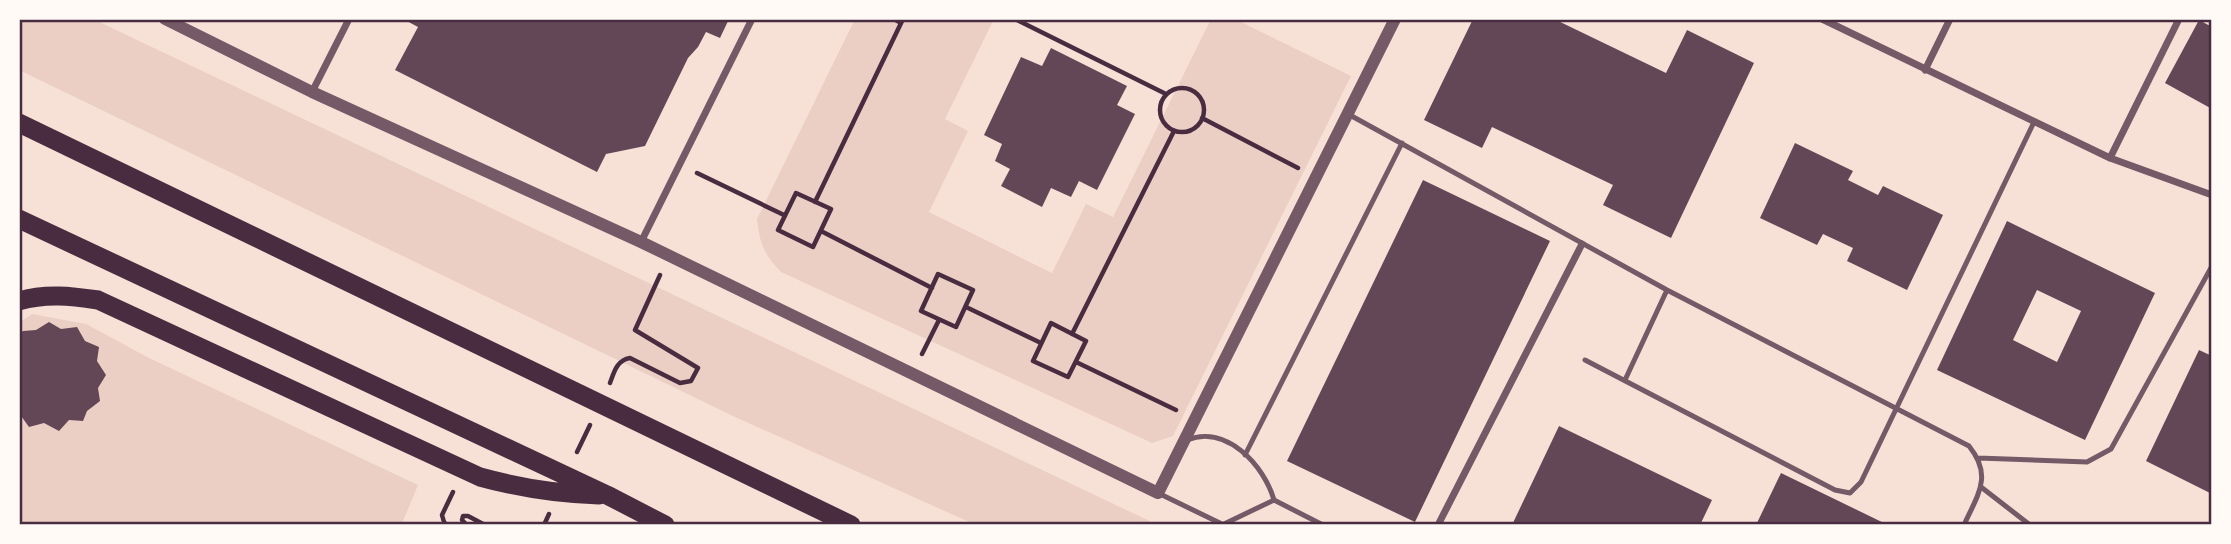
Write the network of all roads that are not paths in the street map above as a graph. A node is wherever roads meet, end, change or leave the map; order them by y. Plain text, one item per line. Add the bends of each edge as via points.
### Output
1 (165, 19) edge
2 (349, 19) edge
3 (752, 19) edge
4 (1395, 19) edge
5 (1822, 19) edge
6 (1950, 19) edge
7 (2179, 19) edge
8 (1925, 69) junction
9 (312, 92) junction
10 (1348, 114) junction
11 (2034, 122) junction
12 (19, 123) edge
13 (1402, 144) junction
14 (2110, 158) junction
15 (2212, 195) edge
16 (19, 219) edge
17 (641, 242) junction
18 (1582, 244) junction
19 (2212, 266) edge
20 (1667, 290) junction
21 (19, 301) edge
22 (1585, 360) dead end
23 (1625, 380) junction
24 (1897, 409) junction
25 (1184, 441) junction
26 (1245, 455) junction
27 (1978, 458) junction
28 (1981, 487) junction
29 (1158, 492) junction
30 (607, 495) junction
31 (1273, 500) junction
32 (665, 525) edge
33 (854, 525) edge
34 (1224, 525) edge
35 (1323, 525) edge
36 (1438, 525) edge
37 (1964, 525) edge
38 (2030, 525) edge

1 - 9 street
2 - 9 street
3 - 17 street
4 - 10 street
5 - 8 street
6 - 8 street
7 - 14 street
8 - 11 street
9 - 17 street
10 - 13 lane
10 - 25 street
11 - 14 street
11 - 24 lane
12 - 33 highway
13 - 18 lane
13 - 26 lane
14 - 15 street
16 - 30 highway
17 - 29 street
18 - 20 lane
18 - 36 street
19 - 27 lane via 2111,449 2087,462
20 - 23 lane
20 - 24 lane
21 - 30 highway via 64,295 97,300 480,477 521,488
22 - 23 lane
23 - 24 lane via 1842,493 1857,489
24 - 27 lane via 1969,446
25 - 26 lane via 1213,436
25 - 29 street
26 - 31 lane via 1268,481
27 - 28 lane via 1983,472
28 - 37 lane
28 - 38 lane
29 - 34 lane
30 - 32 highway
31 - 34 lane
31 - 35 lane

